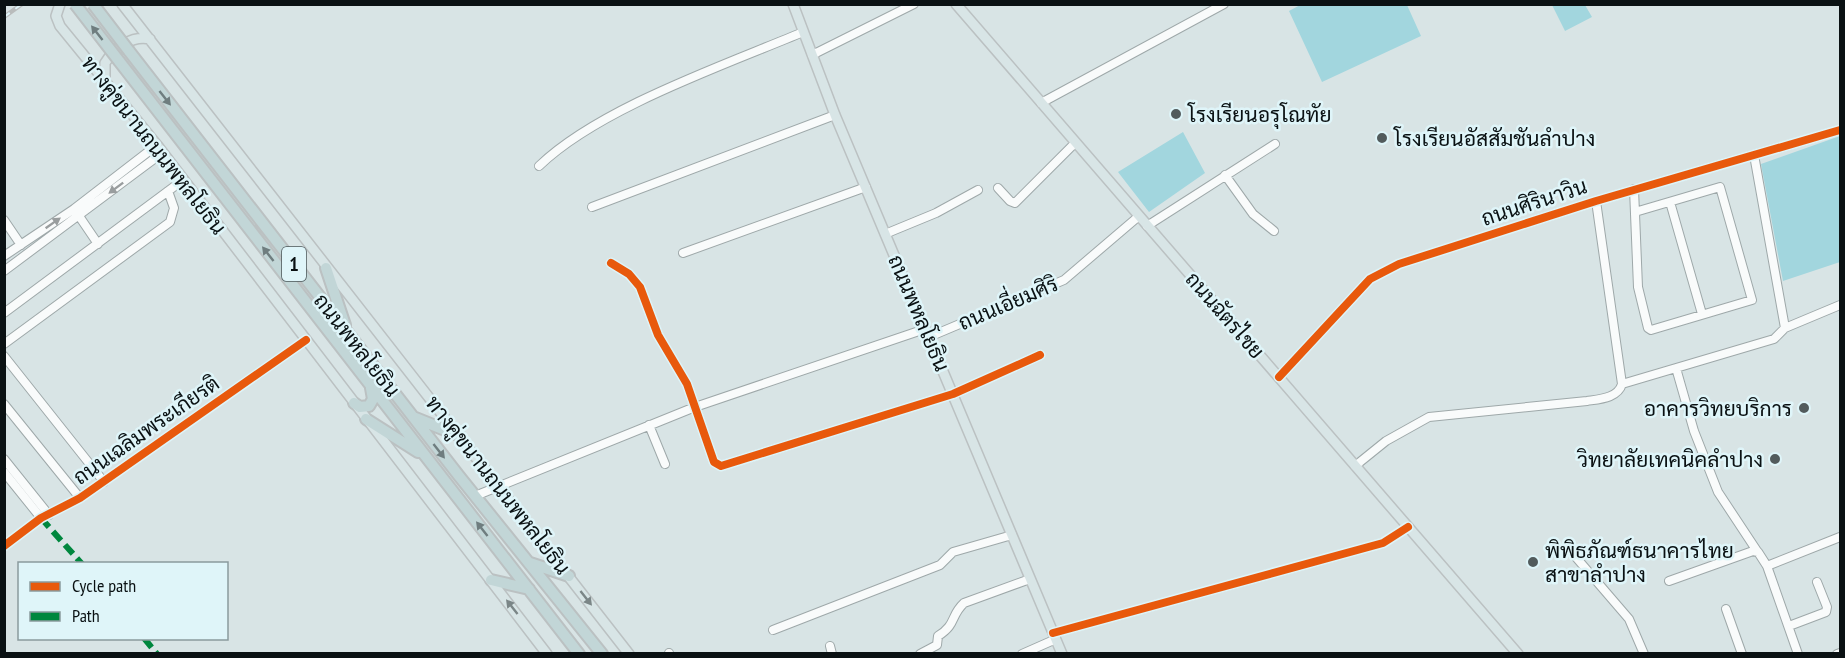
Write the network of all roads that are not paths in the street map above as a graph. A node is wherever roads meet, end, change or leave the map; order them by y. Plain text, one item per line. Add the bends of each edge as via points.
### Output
1 (60, 4) edge
2 (75, 4) edge
3 (93, 4) edge
4 (122, 4) edge
5 (793, 4) edge
6 (914, 4) edge
7 (956, 4) edge
8 (1224, 4) edge
9 (803, 32) junction
10 (150, 39) junction
11 (812, 55) junction
12 (105, 83) junction
13 (1041, 103) junction
14 (835, 115) junction
15 (1840, 130) edge
16 (1076, 143) junction
17 (1275, 144) dead end
18 (160, 149) junction
19 (1754, 155) junction
20 (539, 166) dead end
21 (1225, 175) junction
22 (183, 180) junction
23 (866, 188) junction
24 (998, 188) dead end
25 (1634, 189) junction
26 (978, 190) dead end
27 (168, 191) junction
28 (1596, 201) junction
29 (1670, 202) junction
30 (592, 207) dead end
31 (76, 212) junction
32 (1635, 212) junction
33 (1138, 216) junction
34 (4, 220) edge
35 (1147, 226) junction
36 (1274, 231) dead end
37 (885, 234) junction
38 (98, 244) junction
39 (21, 245) junction
40 (683, 253) dead end
41 (4, 256) edge
42 (611, 263) dead end
43 (326, 268) junction
44 (4, 271) edge
45 (1840, 305) edge
46 (4, 313) edge
47 (1702, 314) junction
48 (1785, 328) junction
49 (347, 333) junction
50 (927, 333) junction
51 (306, 340) junction
52 (4, 344) edge
53 (1040, 355) dead end
54 (4, 356) edge
55 (1676, 368) junction
56 (1279, 377) junction
57 (1622, 384) junction
58 (371, 387) junction
59 (953, 394) junction
60 (354, 403) junction
61 (4, 404) edge
62 (695, 407) junction
63 (412, 417) junction
64 (366, 419) junction
65 (649, 425) junction
66 (457, 432) junction
67 (426, 457) junction
68 (4, 459) edge
69 (665, 464) dead end
70 (1355, 466) junction
71 (4, 472) edge
72 (104, 482) junction
73 (499, 486) junction
74 (475, 496) junction
75 (81, 498) junction
76 (464, 505) junction
77 (45, 517) junction
78 (1408, 527) junction
79 (1012, 535) junction
80 (1840, 537) edge
81 (4, 546) edge
82 (1757, 551) junction
83 (1574, 555) dead end
84 (529, 563) junction
85 (1767, 566) junction
86 (569, 576) junction
87 (1030, 579) junction
88 (491, 580) junction
89 (1669, 581) dead end
90 (1817, 582) dead end
91 (529, 589) junction
92 (1726, 609) dead end
93 (1789, 626) junction
94 (773, 630) dead end
95 (1054, 636) junction
96 (548, 654) edge
97 (579, 654) edge
98 (602, 654) edge
99 (629, 654) edge
100 (920, 654) edge
101 (1022, 654) edge
102 (1062, 654) edge
103 (1518, 654) edge
104 (1644, 654) edge
105 (1742, 654) edge
106 (1798, 654) edge

1 - 12 main road, ทางคู่ขนานถนนพหลโยธิน / 1 via 56,16 60,26
58 -> 2 highway, ถนนพหลโยธิน / 1, bridge
3 -> 49 highway, ถนนพหลโยธิน / 1, bridge
4 - 10 main road, ทางคู่ขนานถนนพหลโยธิน / 1
5 - 9 main road, ถนนพหลโยธิน
6 - 11 street
7 - 13 main road, ถนนฉัตรไชย
8 - 13 street
9 - 11 main road, ถนนพหลโยธิน
9 - 20 street via 626,110 565,145
10 - 12 main road via 129,41 108,59
10 - 43 main road, ทางคู่ขนานถนนพหลโยธิน / 1
11 - 14 main road, ถนนพหลโยธิน
12 - 18 main road, ทางคู่ขนานถนนพหลโยธิน / 1
13 - 16 main road, ถนนฉัตรไชย
14 - 23 main road, ถนนพหลโยธิน
14 - 30 street
15 - 19 street, ถนนศิรินาวิน
16 - 24 street via 1014,203
16 - 33 main road, ถนนฉัตรไชย
17 - 21 street
18 - 22 main road, ทางคู่ขนานถนนพหลโยธิน / 1
18 - 31 street
19 - 25 street, ถนนศิรินาวิน
19 - 48 street
21 - 35 street
21 - 36 street via 1253,214
22 - 27 street
22 - 51 main road, ทางคู่ขนานถนนพหลโยธิน / 1
23 - 37 main road, ถนนพหลโยธิน
23 - 40 street
25 - 28 street, ถนนศิรินาวิน
25 - 32 street
26 - 37 street
27 - 38 street
27 - 52 street via 174,208 170,222
28 - 56 street, ถนนศิรินาวิน via 1399,264 1370,279
28 - 57 street
29 - 32 street
29 - 47 street
29 - 47 street via 1720,187 1752,300
31 - 38 street
39 -> 31 street
31 - 44 street
32 - 47 street via 1638,287 1648,328
33 - 35 main road, ถนนฉัตรไชย
33 - 50 street, ถนนเอี่ยมศิริ via 1064,280
34 - 39 street
35 - 56 main road, ถนนฉัตรไชย
37 - 50 main road, ถนนพหลโยธิน
38 - 46 street
39 - 41 street
42 - 62 street via 629,274 640,287 651,321 687,384
43 - 49 highway
43 - 66 main road, ทางคู่ขนานถนนพหลโยธิน / 1
45 - 48 street
48 - 55 street via 1774,339
49 - 63 highway, ถนนพหลโยธิน / 1
50 - 59 main road, ถนนพหลโยธิน
50 - 62 street, ถนนเอี่ยมศิริ
51 - 60 main road, ทางคู่ขนานถนนพหลโยธิน / 1
51 - 72 street, ถนนเฉลิมพระเกียรติ
53 - 59 street
54 - 72 street
55 - 57 street
55 - 82 street via 1694,431 1718,492
56 - 70 main road, ถนนฉัตรไชย
57 - 70 street via 1619,392 1587,401 1429,417 1386,441
58 - 60 highway via 372,404 365,407
58 - 67 highway, ถนนพหลโยธิน / 1
59 - 62 street via 721,466 714,462
59 - 79 main road, ถนนพหลโยธิน
60 - 64 main road, ทางคู่ขนานถนนพหลโยธิน / 1
61 - 75 street
62 - 65 street, ถนนเอี่ยมศิริ
63 - 66 highway
63 -> 74 highway, ถนนพหลโยธิน / 1
64 - 67 highway
64 - 88 main road, ทางคู่ขนานถนนพหลโยธิน / 1
65 - 69 street
65 - 73 street, ถนนเอี่ยมศิริ
66 - 73 main road, ทางคู่ขนานถนนพหลโยธิน / 1
67 - 76 highway, ถนนพหลโยธิน / 1
68 - 77 street
70 - 78 main road, ถนนฉัตรไชย
71 - 77 street
72 - 75 street, ถนนเฉลิมพระเกียรติ
73 - 74 street, ถนนเอี่ยมศิริ
73 - 86 main road, ทางคู่ขนานถนนพหลโยธิน / 1
74 - 76 highway
74 - 84 highway, ถนนพหลโยธิน / 1
75 - 77 street, ถนนเฉลิมพระเกียรติ
91 -> 76 highway, ถนนพหลโยธิน / 1
77 - 81 street, ถนนเฉลิมพระเกียรติ
78 - 95 street via 1383,543
78 - 103 main road, ถนนฉัตรไชย
79 - 87 main road, ถนนพหลโยธิน
79 - 94 street via 953,552 940,566
80 - 85 street
82 - 85 street
82 - 89 street
83 - 104 street via 1629,619
84 - 86 highway
84 - 98 highway, ถนนพหลโยธิน / 1
85 - 93 street
86 -> 99 main road, ทางคู่ขนานถนนพหลโยธิน / 1
87 - 95 main road, ถนนพหลโยธิน
87 - 100 street via 964,603 952,626 938,636 937,645
88 - 91 highway
96 -> 88 main road, ทางคู่ขนานถนนพหลโยธิน / 1
90 - 93 street via 1826,612
91 - 97 highway, ถนนพหลโยธิน / 1
92 - 105 street
93 - 106 street
95 - 101 street
95 - 102 main road, ถนนพหลโยธิน

